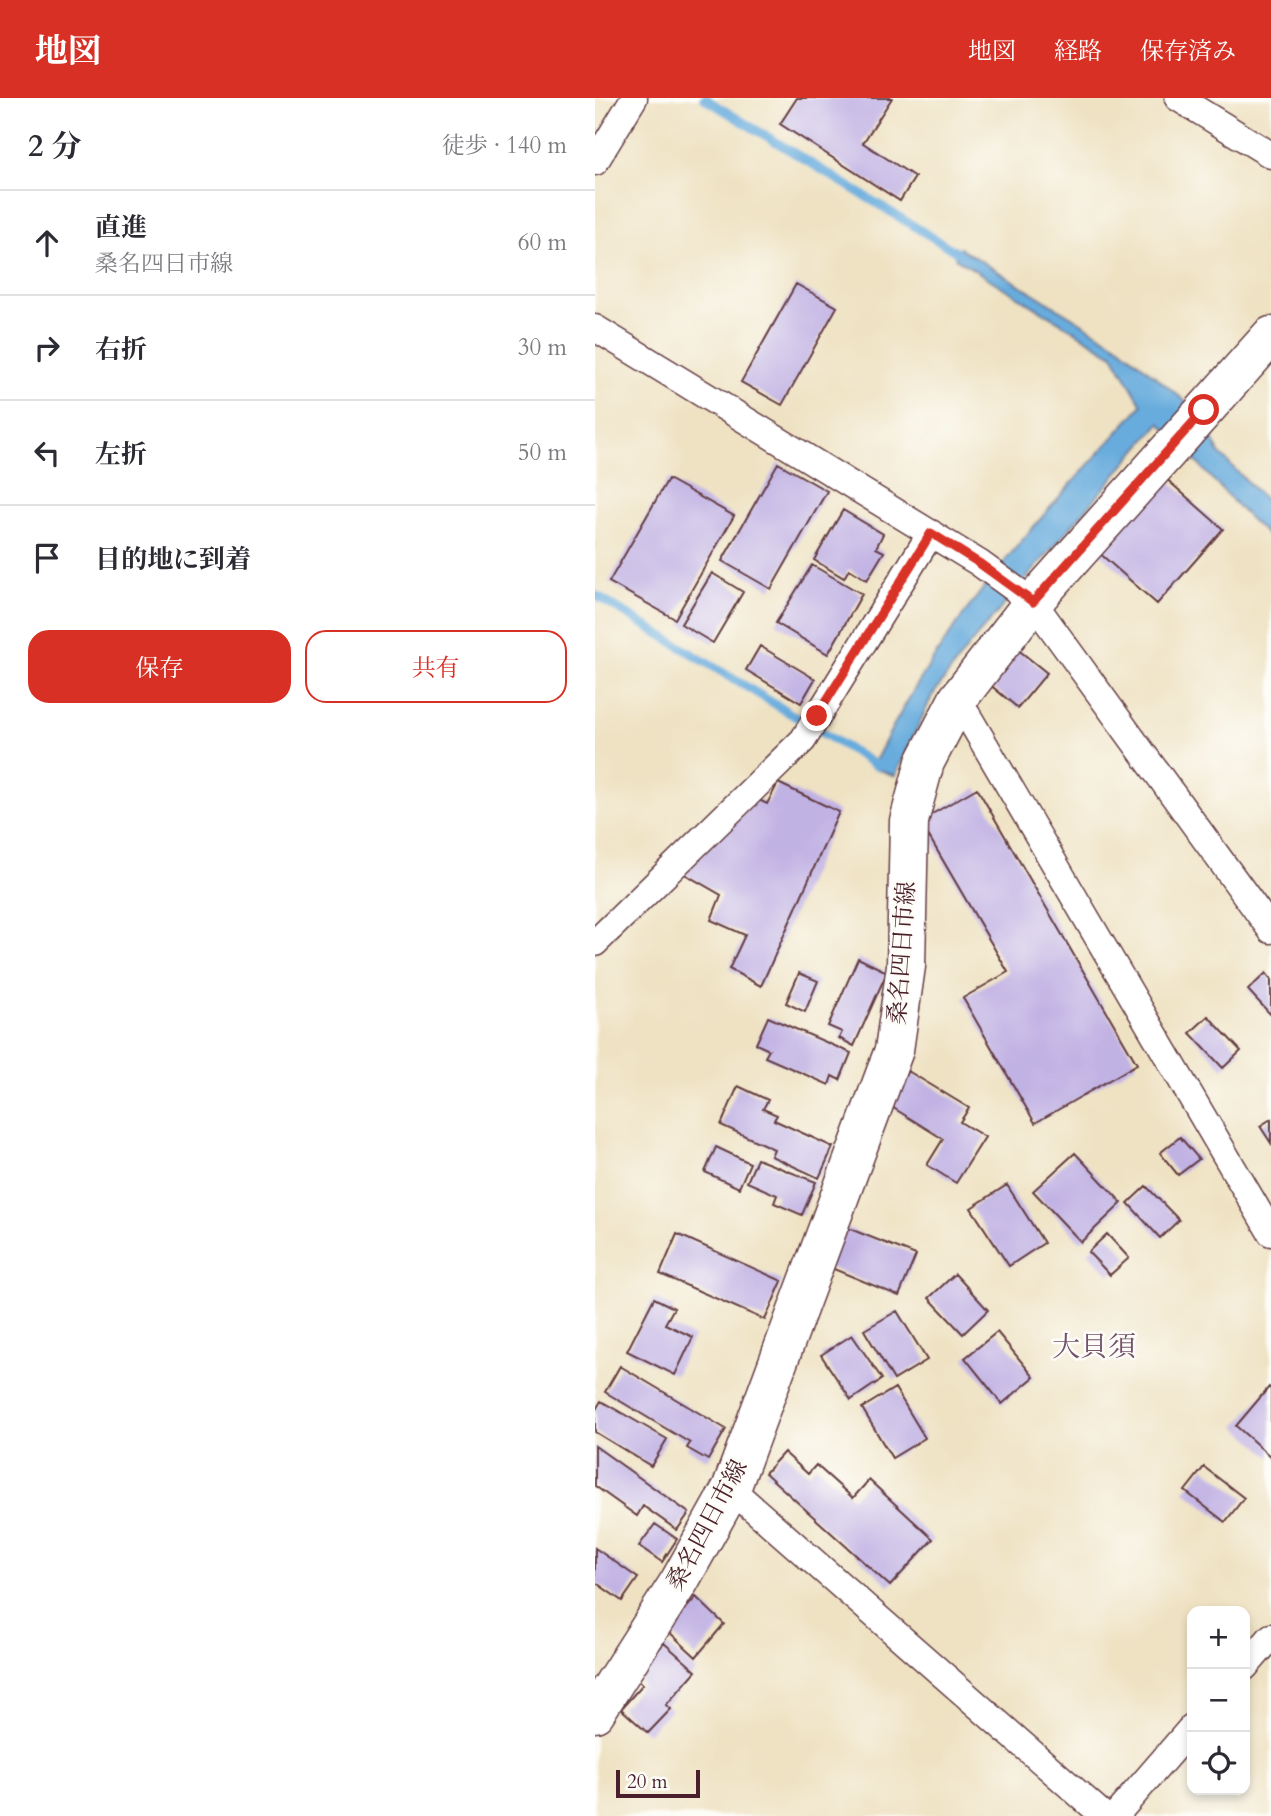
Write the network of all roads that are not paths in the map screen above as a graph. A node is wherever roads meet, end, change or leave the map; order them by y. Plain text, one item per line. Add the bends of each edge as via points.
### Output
1 (634, 98) edge
2 (1178, 98) edge
3 (1271, 155) edge
4 (595, 162) edge
5 (595, 328) edge
6 (1271, 336) edge
7 (931, 533) junction
8 (1033, 602) junction
9 (958, 699) junction
10 (1271, 930) edge
11 (595, 943) edge
12 (1271, 1233) edge
13 (731, 1489) junction
14 (1271, 1637) edge
15 (1250, 1661) edge
16 (595, 1713) edge
17 (1188, 1732) edge
18 (1104, 1816) edge
19 (1115, 1816) edge

1 - 4 street
2 - 3 street
5 - 7 street
6 - 8 main road, 桑名四日市線
7 - 8 street
7 - 11 street via 811,726
8 - 9 main road, 桑名四日市線
8 - 10 street
9 - 12 street
9 - 13 main road, 桑名四日市線 via 925,762 909,821 906,966 894,1050
13 - 16 main road, 桑名四日市線 via 679,1582
13 - 18 street
14 - 15 street
17 - 19 street

